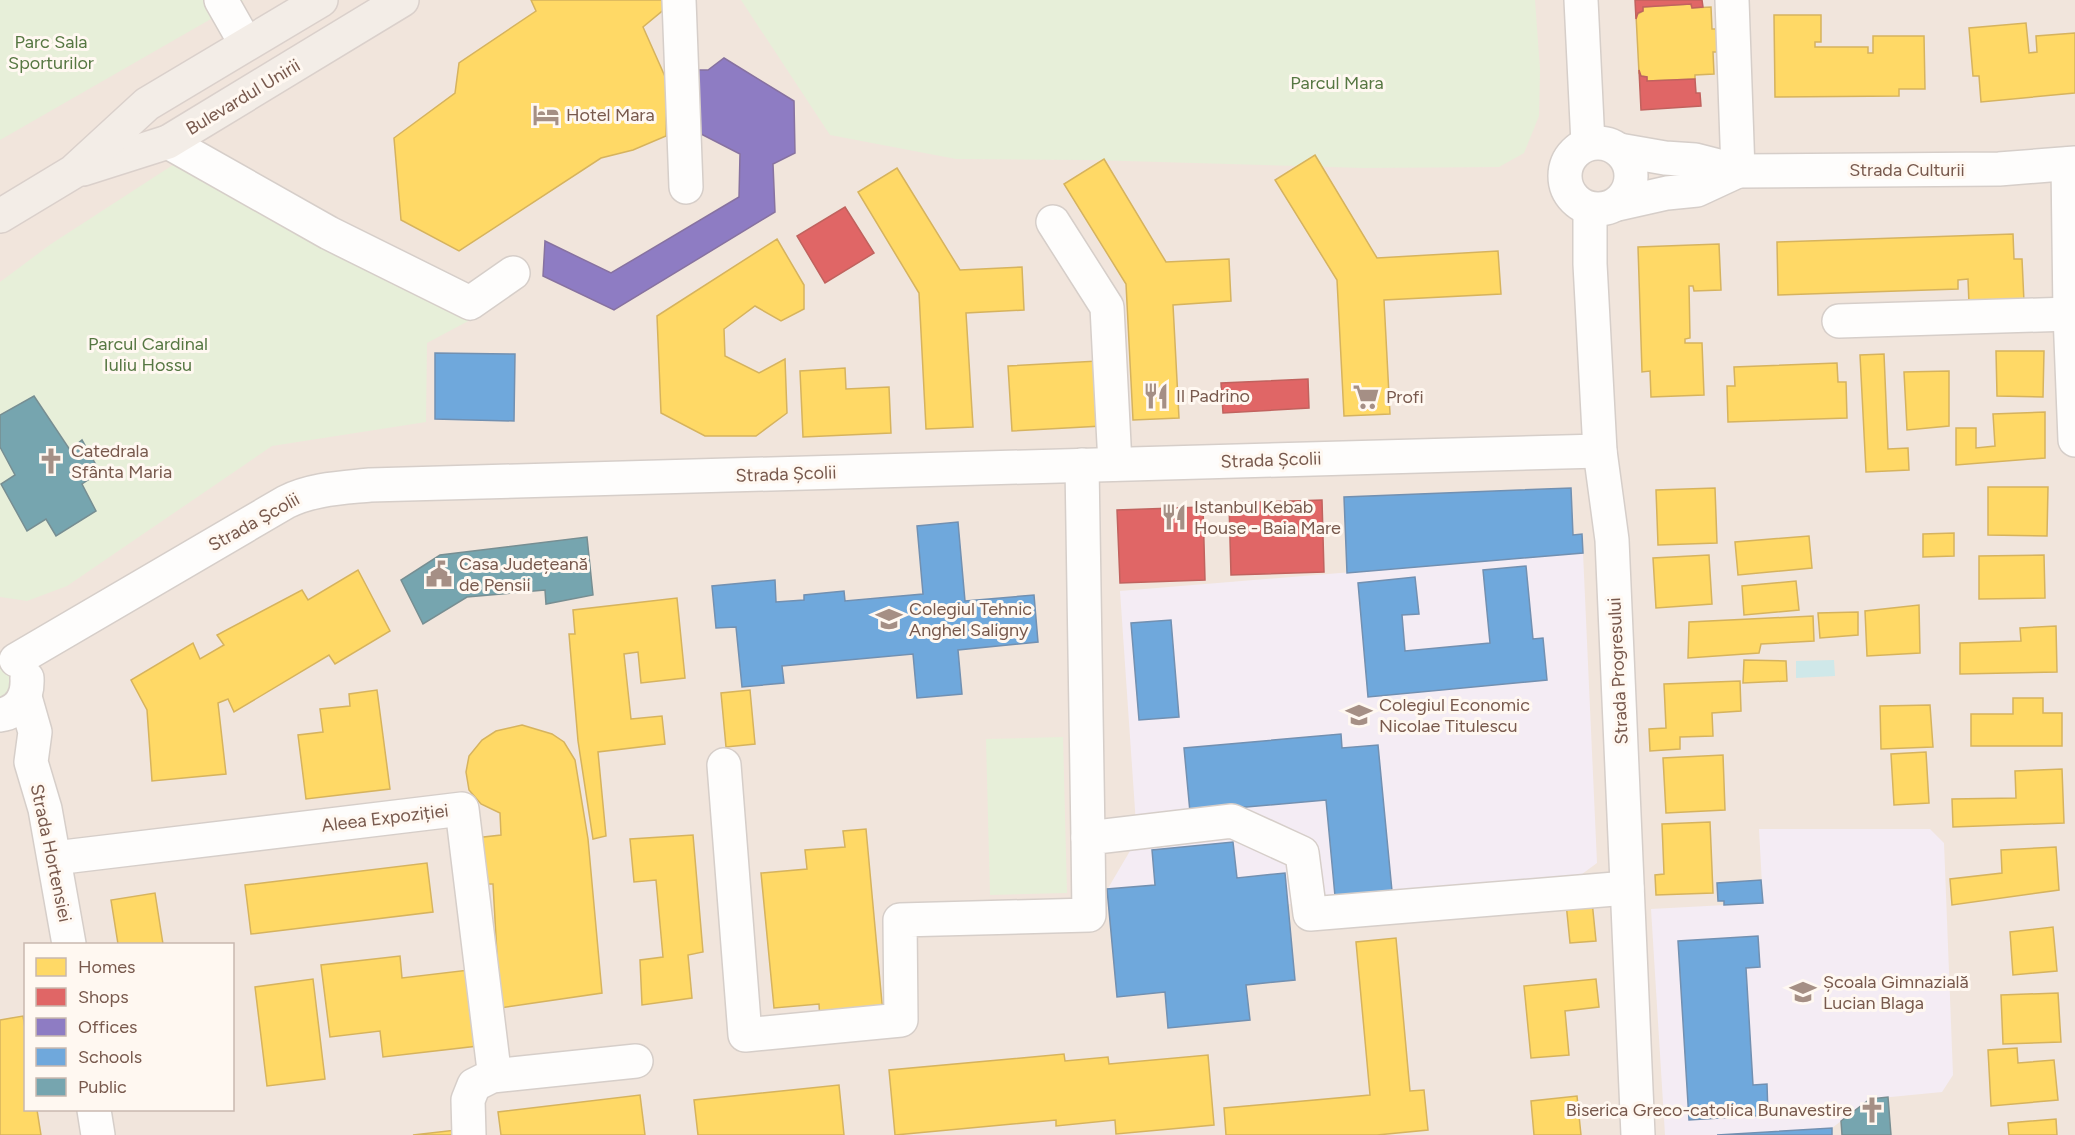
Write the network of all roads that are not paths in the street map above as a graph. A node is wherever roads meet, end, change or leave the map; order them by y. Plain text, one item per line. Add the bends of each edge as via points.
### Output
1 (220, 0) edge
2 (321, 0) edge
3 (402, 0) edge
4 (679, 0) edge
5 (1581, 0) edge
6 (1732, 0) edge
7 (246, 44) junction
8 (168, 142) junction
9 (1604, 147) junction
10 (2072, 164) edge
11 (1738, 171) junction
12 (73, 172) junction
13 (686, 187) dead end
14 (1604, 206) junction
15 (0, 216) edge
16 (1053, 222) dead end
17 (513, 273) dead end
18 (2070, 314) junction
19 (1839, 321) dead end
20 (2075, 440) edge
21 (1600, 451) junction
22 (1115, 464) junction
23 (1082, 465) junction
24 (4, 655) edge
25 (13, 706) edge
26 (0, 730) edge
27 (31, 762) junction
28 (724, 765) dead end
29 (1088, 838) junction
30 (55, 858) junction
31 (1627, 888) junction
32 (69, 943) edge
33 (636, 1061) dead end
34 (493, 1062) dead end
35 (94, 1111) edge
36 (98, 1135) edge
37 (469, 1135) edge
38 (1638, 1135) edge

1 - 7 street
2 - 7 main road, Bulevardul Unirii
3 - 8 main road, Bulevardul Unirii
4 - 13 street
5 - 9 street, Strada Progresului
6 - 11 street
7 - 12 main road, Bulevardul Unirii via 147,104
8 - 12 main road, Bulevardul Unirii
8 - 17 street via 329,233 470,303
9 - 11 street, Strada Culturii via 1695,160
9 - 14 street, Strada Progresului via 1626,158 1632,177 1625,196
9 - 14 street via 1579,149 1566,166 1565,177 1567,188 1580,204
10 - 11 street, Strada Culturii via 1999,169
10 - 18 street
11 - 14 street, Strada Culturii via 1697,190
12 - 15 main road, Bulevardul Unirii
14 - 21 street, Strada Progresului via 1590,264
16 - 22 street via 1107,307
18 - 19 street
18 - 20 street
21 - 22 street, Strada Școlii
21 - 31 street, Strada Progresului via 1612,540
22 - 23 street, Strada Școlii
23 - 24 street, Strada Școlii via 370,485 310,493 286,502
23 - 29 street
24 - 25 street, Strada Hortensiei via 23,668 27,677 28,687
25 - 27 street, Strada Hortensiei via 36,732
26 - 27 street, Strada Hortensiei
27 - 30 street, Strada Hortensiei
28 - 29 street via 744,1035 901,1020 900,920 1089,915
29 - 31 street via 1232,821 1302,853 1310,914
30 - 32 street, Strada Hortensiei
30 - 34 street, Aleea Expoziției via 462,809
31 - 38 street, Strada Progresului
33 - 37 street via 492,1076 474,1085 468,1100
35 - 36 street

